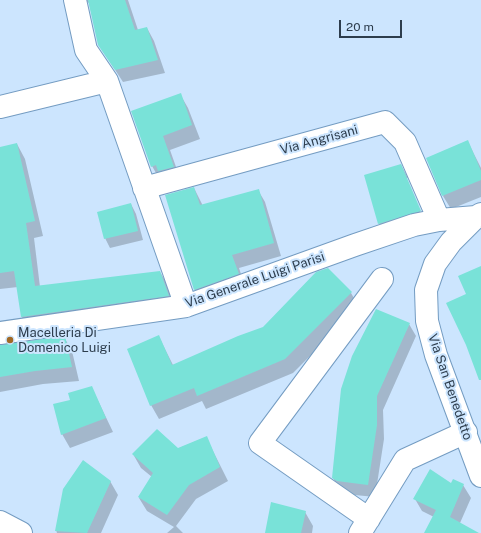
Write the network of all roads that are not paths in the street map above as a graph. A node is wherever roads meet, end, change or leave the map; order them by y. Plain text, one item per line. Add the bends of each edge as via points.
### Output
1 (75, 0) edge
2 (107, 81) junction
3 (0, 107) edge
4 (144, 188) junction
5 (479, 217) edge
6 (439, 220) junction
7 (382, 279) dead end
8 (186, 306) junction
9 (0, 333) edge
10 (466, 432) junction
11 (481, 476) edge
12 (0, 522) edge
13 (364, 526) edge
14 (21, 533) edge

1 - 2 street via 86,50
2 - 3 street
2 - 4 street
4 - 6 street, Via Angrisani via 385,122 405,142
4 - 8 street
5 - 6 street, Via Generale Luigi Parisi
5 - 10 street, Via San Benedetto via 451,242 435,264 426,290 427,321 436,355
6 - 8 street, Via Generale Luigi Parisi via 355,245
7 - 13 street via 260,443
8 - 9 street, Via Generale Luigi Parisi
10 - 11 street, Via San Benedetto
10 - 13 street via 405,460
12 - 14 street

